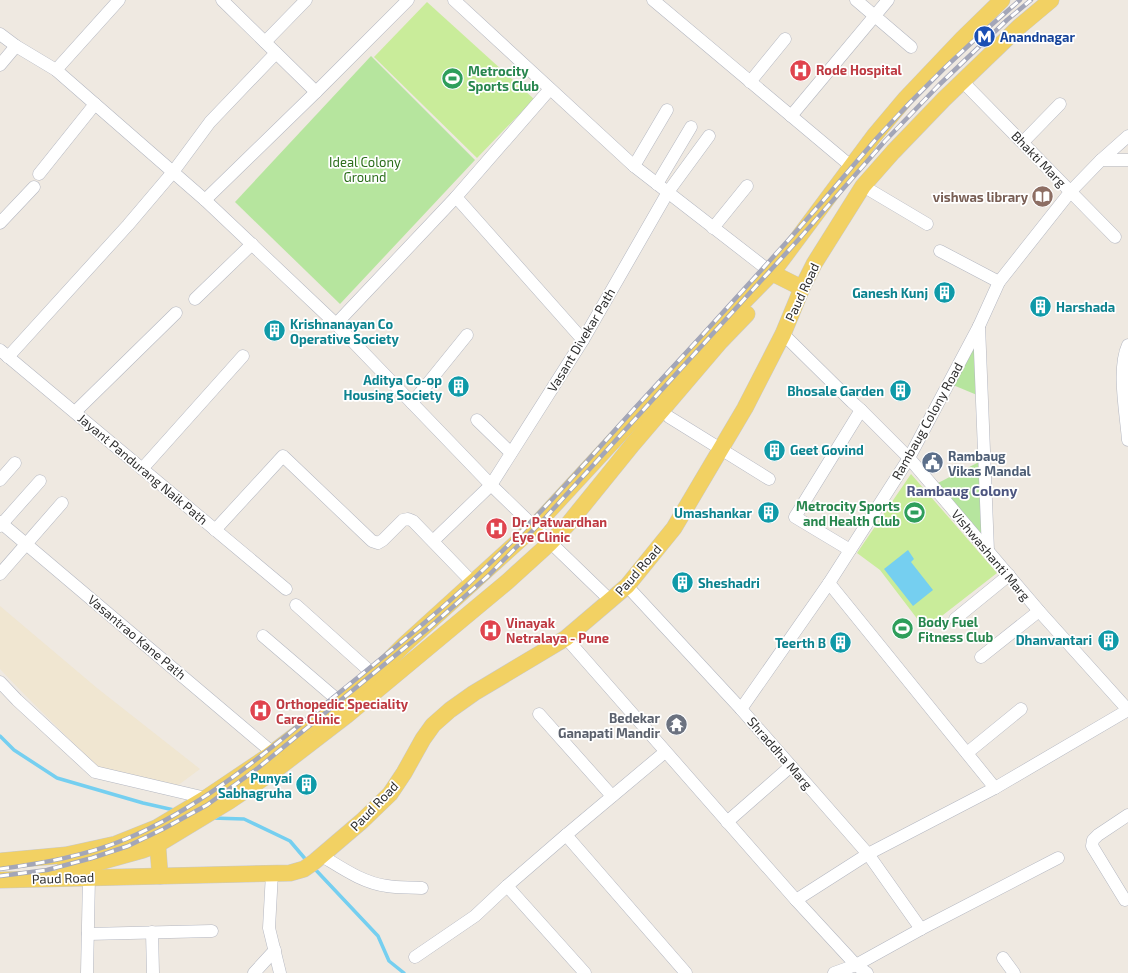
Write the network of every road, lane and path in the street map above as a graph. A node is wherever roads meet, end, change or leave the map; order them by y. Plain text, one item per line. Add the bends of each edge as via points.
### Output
1 (119, 0) edge
2 (222, 0) edge
3 (306, 0) edge
4 (408, 0) edge
5 (454, 0) edge
6 (856, 0) edge
7 (888, 0) edge
8 (1002, 0) edge
9 (1052, 0) edge
10 (658, 1) edge
11 (874, 16) junction
12 (0, 34) edge
13 (785, 39) dead end
14 (265, 42) junction
15 (16, 46) junction
16 (911, 47) dead end
17 (276, 53) junction
18 (0, 65) edge
19 (56, 70) junction
20 (962, 81) junction
21 (750, 82) junction
22 (550, 89) junction
23 (316, 92) junction
24 (95, 104) junction
25 (1060, 104) dead end
26 (667, 110) dead end
27 (791, 116) junction
28 (691, 127) dead end
29 (709, 136) dead end
30 (1128, 136) edge
31 (1023, 142) junction
32 (1101, 160) junction
33 (1128, 160) edge
34 (634, 166) junction
35 (852, 167) junction
36 (173, 172) junction
37 (39, 174) dead end
38 (657, 184) junction
39 (34, 186) dead end
40 (747, 186) dead end
41 (863, 186) junction
42 (1071, 191) junction
43 (668, 192) junction
44 (456, 197) junction
45 (205, 200) junction
46 (0, 223) edge
47 (927, 224) dead end
48 (713, 228) junction
49 (1115, 237) dead end
50 (252, 244) junction
51 (940, 251) dead end
52 (776, 275) junction
53 (999, 282) junction
54 (802, 288) junction
55 (195, 299) dead end
56 (176, 313) dead end
57 (336, 324) junction
58 (979, 326) junction
59 (783, 334) junction
60 (467, 335) dead end
61 (583, 340) junction
62 (1128, 345) edge
63 (4, 353) edge
64 (243, 356) dead end
65 (412, 403) junction
66 (861, 410) junction
67 (75, 412) junction
68 (669, 416) dead end
69 (477, 420) dead end
70 (1128, 440) edge
71 (721, 450) junction
72 (511, 453) junction
73 (909, 458) junction
74 (15, 462) dead end
75 (142, 469) junction
76 (769, 479) dead end
77 (0, 480) edge
78 (40, 481) dead end
79 (491, 485) junction
80 (62, 503) dead end
81 (1, 524) edge
82 (534, 527) junction
83 (215, 530) junction
84 (433, 541) junction
85 (550, 543) junction
86 (26, 544) junction
87 (850, 550) junction
88 (988, 551) junction
89 (0, 574) edge
90 (1009, 575) junction
91 (829, 583) junction
92 (474, 584) junction
93 (627, 586) junction
94 (286, 589) dead end
95 (611, 601) junction
96 (296, 605) dead end
97 (1039, 611) junction
98 (955, 619) dead end
99 (263, 636) dead end
100 (566, 638) junction
101 (981, 657) dead end
102 (374, 675) junction
103 (0, 682) edge
104 (340, 702) junction
105 (1021, 709) dead end
106 (741, 710) junction
107 (1128, 710) edge
108 (539, 714) dead end
109 (665, 752) junction
110 (273, 753) junction
111 (967, 753) junction
112 (791, 766) junction
113 (995, 788) junction
114 (612, 796) junction
115 (206, 803) junction
116 (1128, 815) edge
117 (727, 822) junction
118 (162, 825) junction
119 (566, 835) junction
120 (157, 845) junction
121 (868, 854) junction
122 (46, 857) junction
123 (1058, 858) dead end
124 (0, 861) edge
125 (313, 862) junction
126 (272, 873) junction
127 (160, 876) junction
128 (89, 877) junction
129 (0, 880) edge
130 (507, 886) junction
131 (422, 888) dead end
132 (796, 900) junction
133 (1125, 900) dead end
134 (921, 929) junction
135 (212, 931) dead end
136 (152, 932) junction
137 (88, 934) junction
138 (274, 950) junction
139 (415, 957) dead end
140 (1003, 958) dead end
141 (856, 965) junction
142 (87, 973) edge
143 (153, 973) edge
144 (254, 973) edge
145 (280, 973) edge
146 (585, 973) edge
147 (686, 973) edge
148 (834, 973) edge
149 (867, 973) edge
150 (1014, 973) edge

1 - 19 street
2 - 14 street
3 - 14 street
4 - 23 street
5 - 22 street
6 - 11 street
7 - 11 street
8 - 35 main road, Paud Road via 906,98
9 - 20 main road, Paud Road via 1020,26
10 - 21 street
11 - 16 street
11 - 27 street
12 - 15 street
13 - 21 street
14 - 17 street
15 - 18 street
15 - 19 street
17 - 23 street
17 - 36 street via 210,122
19 - 24 street
20 - 31 street, Bhakti Marg
20 - 41 main road, Paud Road
21 - 27 street
22 - 34 street
22 - 44 street
23 - 45 street
24 - 36 street
24 - 37 street
25 - 31 street
26 - 34 street
27 - 35 street
28 - 38 street
29 - 43 street, Vasant Divekar Path
30 - 32 street, Rambaug Colony Road
31 - 42 street, Bhakti Marg
32 - 33 street
32 - 42 street, Rambaug Colony Road
34 - 38 street
35 - 52 main road, Paud Road via 812,218
36 - 45 street
36 - 63 street via 122,232
38 - 43 street
39 - 46 street
40 - 48 street
41 - 47 street
41 - 54 main road, Paud Road via 814,264
42 - 49 street, Bhakti Marg
42 - 53 street, Rambaug Colony Road
43 - 48 street
43 - 61 street, Vasant Divekar Path
44 - 57 street
44 - 61 street
45 - 50 street
48 - 52 street
50 - 55 street
50 - 57 street
51 - 53 street
52 - 54 main road
52 - 82 main road, Paud Road via 713,333
52 - 85 main road
53 - 58 street, Rambaug Colony Road
54 - 59 main road, Paud Road
56 - 67 street
57 - 65 street
58 - 73 street, Rambaug Colony Road
58 - 88 street
59 - 66 street, Vishwashanti Marg
59 - 71 main road, Paud Road via 746,408
60 - 65 street
61 - 72 street, Vasant Divekar Path
62 - 70 street via 1124,354 1123,379
63 - 67 street, Jayant Pandurang Naik Path
64 - 75 street
65 - 79 street
66 - 73 street, Vishwashanti Marg
66 - 87 street via 795,517
67 - 75 street, Jayant Pandurang Naik Path
68 - 71 street
69 - 72 street
71 - 76 street
71 - 93 main road, Paud Road via 674,528
72 - 79 street, Vasant Divekar Path
73 - 87 street, Rambaug Colony Road
73 - 88 street, Vishwashanti Marg
74 - 77 street
75 - 83 street, Jayant Pandurang Naik Path
78 - 81 street
79 - 82 street
79 - 84 street, Vasant Divekar Path
80 - 86 street
81 - 86 street, Vasantrao Kane Path
82 - 85 street
82 - 92 main road, Paud Road
83 - 84 street via 283,456 372,541 378,543 384,540 403,520 408,519
83 - 94 street, Jayant Pandurang Naik Path
84 - 92 street
85 - 95 street
85 - 115 main road via 346,716 277,769
86 - 89 street
86 - 110 street, Vasantrao Kane Path
87 - 91 street, Rambaug Colony Road
88 - 90 street, Vishwashanti Marg
90 - 97 street, Vishwashanti Marg
90 - 98 street
91 - 106 street, Rambaug Colony Road
91 - 111 street
92 - 102 main road, Paud Road
93 - 95 main road, Paud Road
93 - 106 street, Shraddha Marg
95 - 100 main road, Paud Road
96 - 102 street
97 - 101 street
97 - 107 street, Vishwashanti Marg
99 - 104 street
100 - 109 street
100 - 125 main road, Paud Road via 474,693 433,725 390,794
102 - 104 main road, Paud Road
103 - 115 street via 95,772
104 - 110 main road, Paud Road
105 - 111 street
106 - 112 street, Shraddha Marg
107 - 113 street
108 - 114 street
109 - 114 street
109 - 117 street
110 - 115 main road, Paud Road
111 - 113 street
112 - 117 street
112 - 121 street, Shraddha Marg
113 - 121 street
114 - 119 street
115 - 118 main road, Paud Road
115 - 120 main road via 198,821
116 - 133 street via 1098,835 1092,846
117 - 132 street
118 - 120 main road
118 - 122 main road, Paud Road via 116,844
119 - 130 street
119 - 147 street
120 - 122 main road via 82,867 60,869 51,864
120 - 127 main road
121 - 132 street
121 - 134 street, Shraddha Marg
122 - 124 main road, Paud Road
123 - 134 street
125 - 126 main road, Paud Road via 290,873
125 - 131 street via 387,886
126 - 127 main road, Paud Road
126 - 138 street via 269,928
127 - 128 main road, Paud Road
128 - 129 main road, Paud Road
128 - 137 street
130 - 139 street via 475,916
130 - 146 street
132 - 141 street
134 - 141 street
135 - 136 street
136 - 137 street
136 - 143 street
137 - 142 street
138 - 144 street
138 - 145 street
140 - 150 street
141 - 148 street
141 - 149 street

